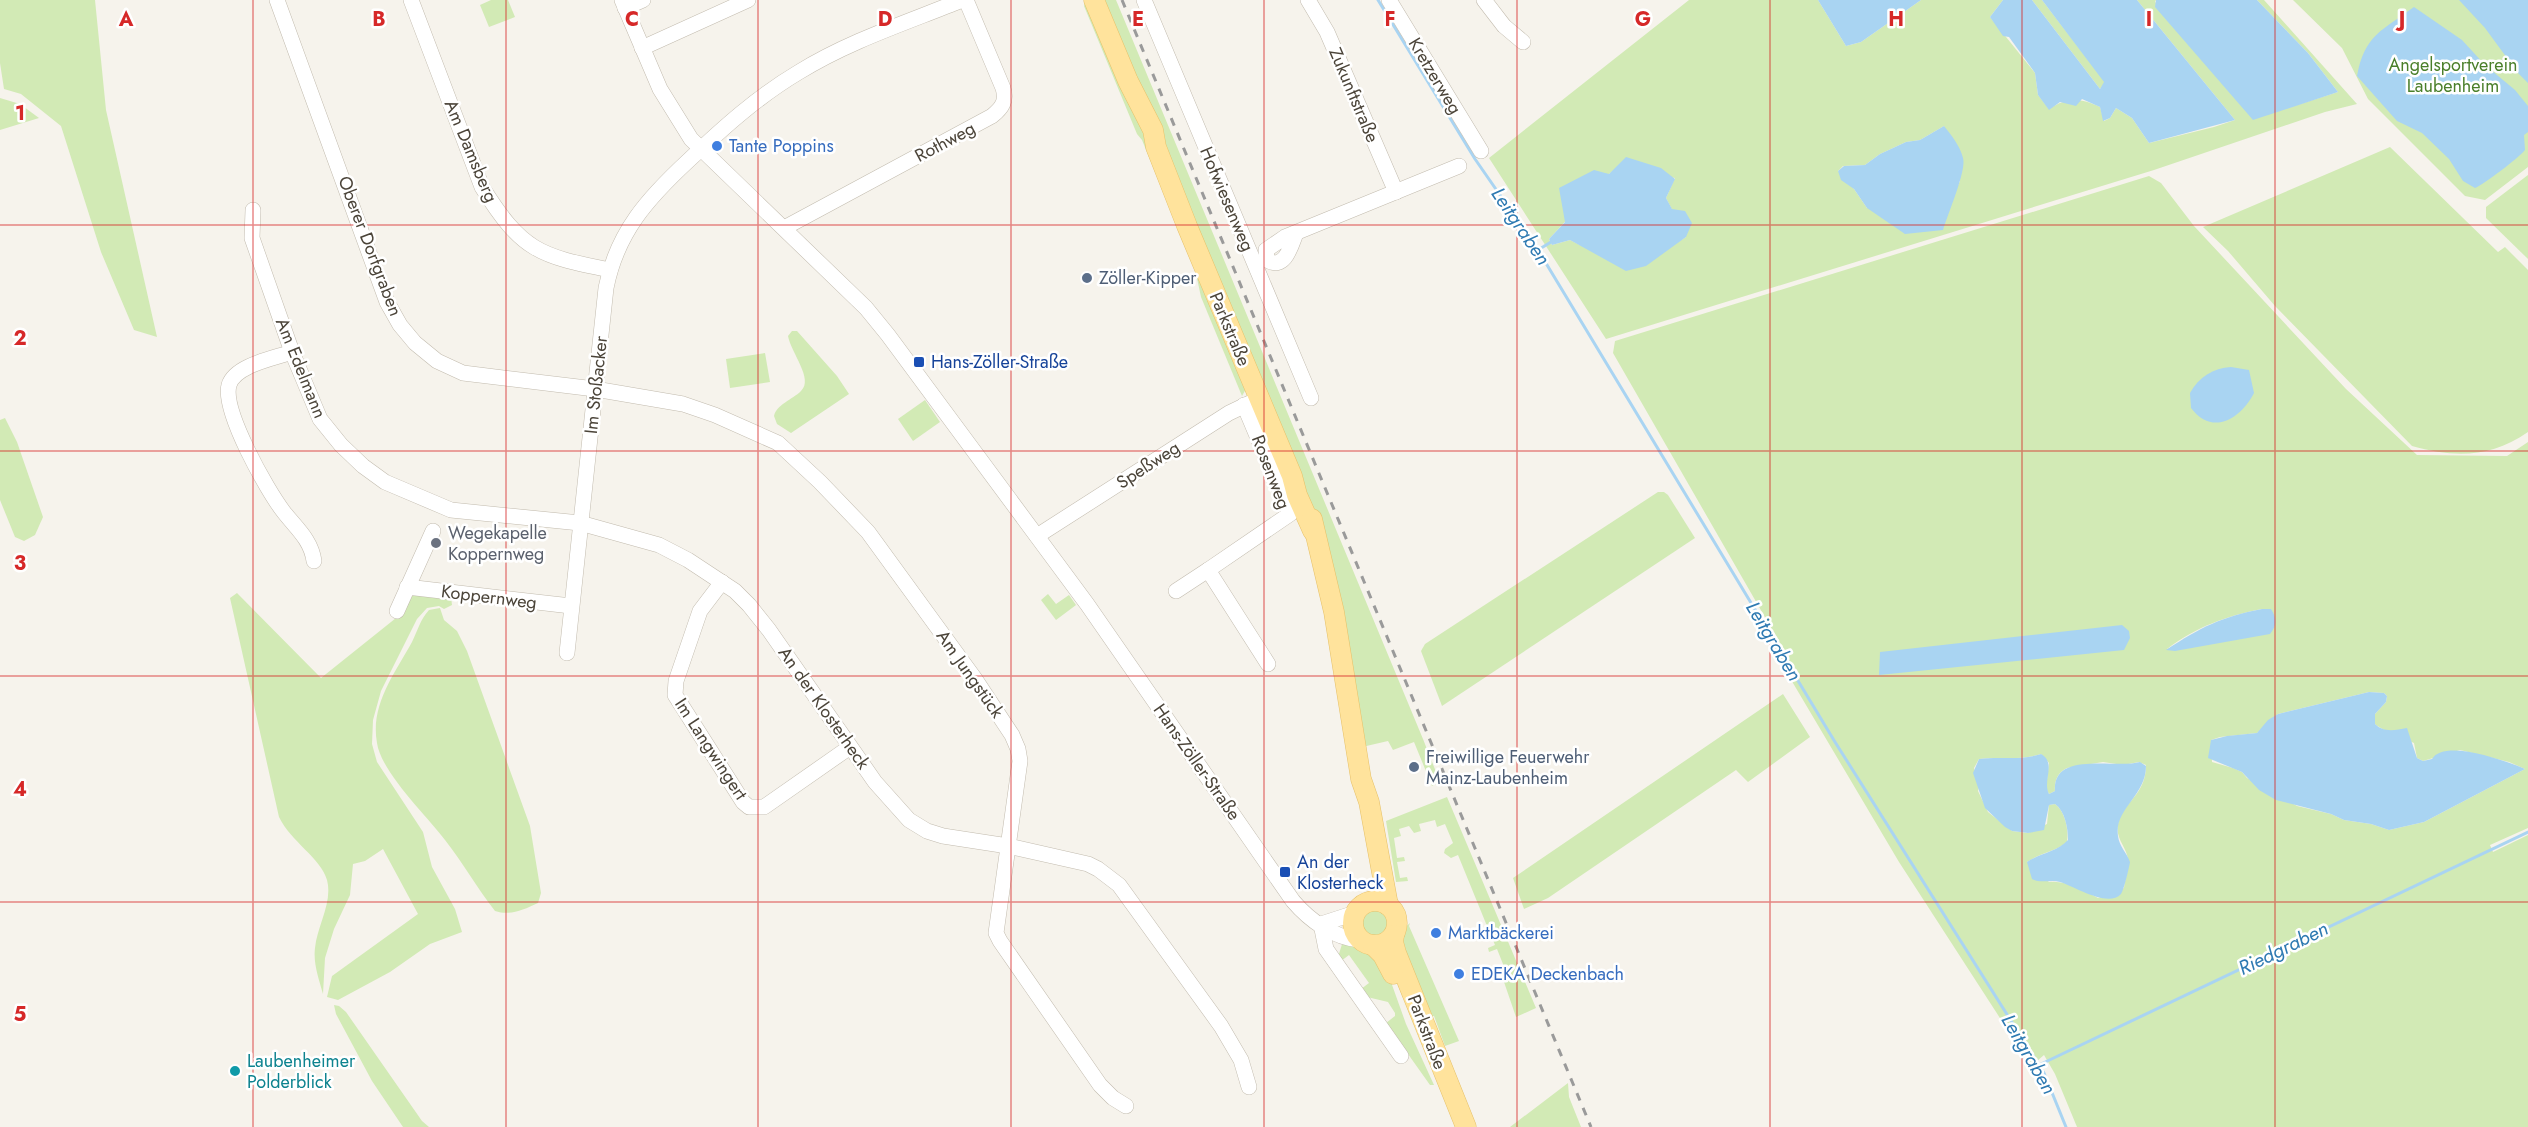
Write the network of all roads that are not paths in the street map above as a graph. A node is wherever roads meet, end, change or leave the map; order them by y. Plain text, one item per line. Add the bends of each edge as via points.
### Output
1 (277, 0) edge
2 (411, 0) edge
3 (643, 0) edge
4 (748, 0) edge
5 (962, 0) edge
6 (966, 0) edge
7 (1094, 0) edge
8 (1144, 0) edge
9 (1308, 0) edge
10 (1389, 0) edge
11 (1484, 0) edge
12 (623, 4) edge
13 (1523, 42) dead end
14 (642, 48) junction
15 (700, 149) junction
16 (1481, 151) dead end
17 (1459, 166) dead end
18 (1396, 192) junction
19 (253, 210) dead end
20 (784, 228) junction
21 (1259, 257) junction
22 (610, 270) junction
23 (292, 352) junction
24 (595, 390) junction
25 (1311, 398) dead end
26 (1252, 402) junction
27 (580, 523) junction
28 (434, 531) dead end
29 (1037, 536) junction
30 (314, 561) dead end
31 (1208, 570) junction
32 (722, 582) junction
33 (407, 587) junction
34 (1176, 591) dead end
35 (571, 606) junction
36 (397, 611) dead end
37 (567, 652) dead end
38 (1268, 664) dead end
39 (850, 747) junction
40 (1361, 779) junction
41 (1008, 846) junction
42 (1388, 905) junction
43 (1360, 908) junction
44 (1321, 924) junction
45 (1394, 935) junction
46 (1366, 942) junction
47 (1401, 1056) dead end
48 (1249, 1087) dead end
49 (1126, 1106) dead end
50 (1464, 1127) edge

1 - 24 street, Oberer Dorfgraben via 387,302 415,343 437,361 463,373
2 - 22 street, Am Damsberg via 482,188 497,212 546,255
3 - 12 street
4 - 14 street
5 - 15 street, Im Stoßacker via 800,70 730,120
6 - 20 street, Rothweg via 1003,88 1005,100 1000,110
7 - 26 main road, Parkstraße via 1153,130
8 - 21 street, Hofwiesenweg
9 - 18 street, Zukunftstraße via 1327,32
10 - 16 street, Kretzerweg
11 - 13 street via 1503,26
12 - 14 street, Hans-Zöller-Straße
14 - 15 street, Hans-Zöller-Straße via 660,89
15 - 20 street, Hans-Zöller-Straße
15 - 22 street, Im Stoßacker via 642,207
17 - 18 street
18 - 21 street via 1296,233 1280,263
19 - 23 street, Am Edelmann via 252,238
20 - 29 street, Hans-Zöller-Straße via 866,308
21 - 25 street, Hofwiesenweg
22 - 24 street, Im Stoßacker
23 - 27 street, Am Edelmann via 320,419 340,446 386,482 462,513
23 - 30 street via 251,365 236,375 229,385 230,405 237,429 271,494 303,534
24 - 27 street, Im Stoßacker
24 - 41 street, Am Jungstück via 683,404 778,443 868,532 975,679 1018,748 1020,761
26 - 29 street, Speßweg
26 - 31 street, Rosenweg via 1290,514
26 - 40 main road, Parkstraße via 1303,492 1311,514 1334,612
27 - 32 street, An der Klosterheck via 659,545
27 - 35 street, Im Stoßacker
28 - 33 street
29 - 44 street, Hans-Zöller-Straße via 1293,901
31 - 34 street, Rosenweg
31 - 38 street
32 - 39 street, An der Klosterheck via 769,630
32 - 39 street, Im Langwingert via 700,611 676,681 675,695 743,802 749,807 764,807
33 - 35 street, Koppernweg
33 - 36 street
35 - 37 street, Im Stoßacker
39 - 41 street, An der Klosterheck via 909,820 943,836
40 - 42 main road, Parkstraße via 1369,802
40 - 43 main road, Parkstraße via 1371,875
41 - 48 street, An der Klosterheck via 1088,864 1119,885 1221,1026 1241,1060
41 - 49 street, Am Jungstück via 996,924 1000,941 1100,1085
42 - 43 main road via 1375,900
42 - 45 main road via 1397,919
43 - 44 street
43 - 46 main road via 1354,930
44 - 46 street, Hans-Zöller-Straße via 1341,936
44 - 47 street via 1326,950
45 - 46 main road via 1384,943
45 - 50 main road, Parkstraße via 1396,953
46 - 50 main road, Parkstraße via 1383,954 1390,966 1436,1080

